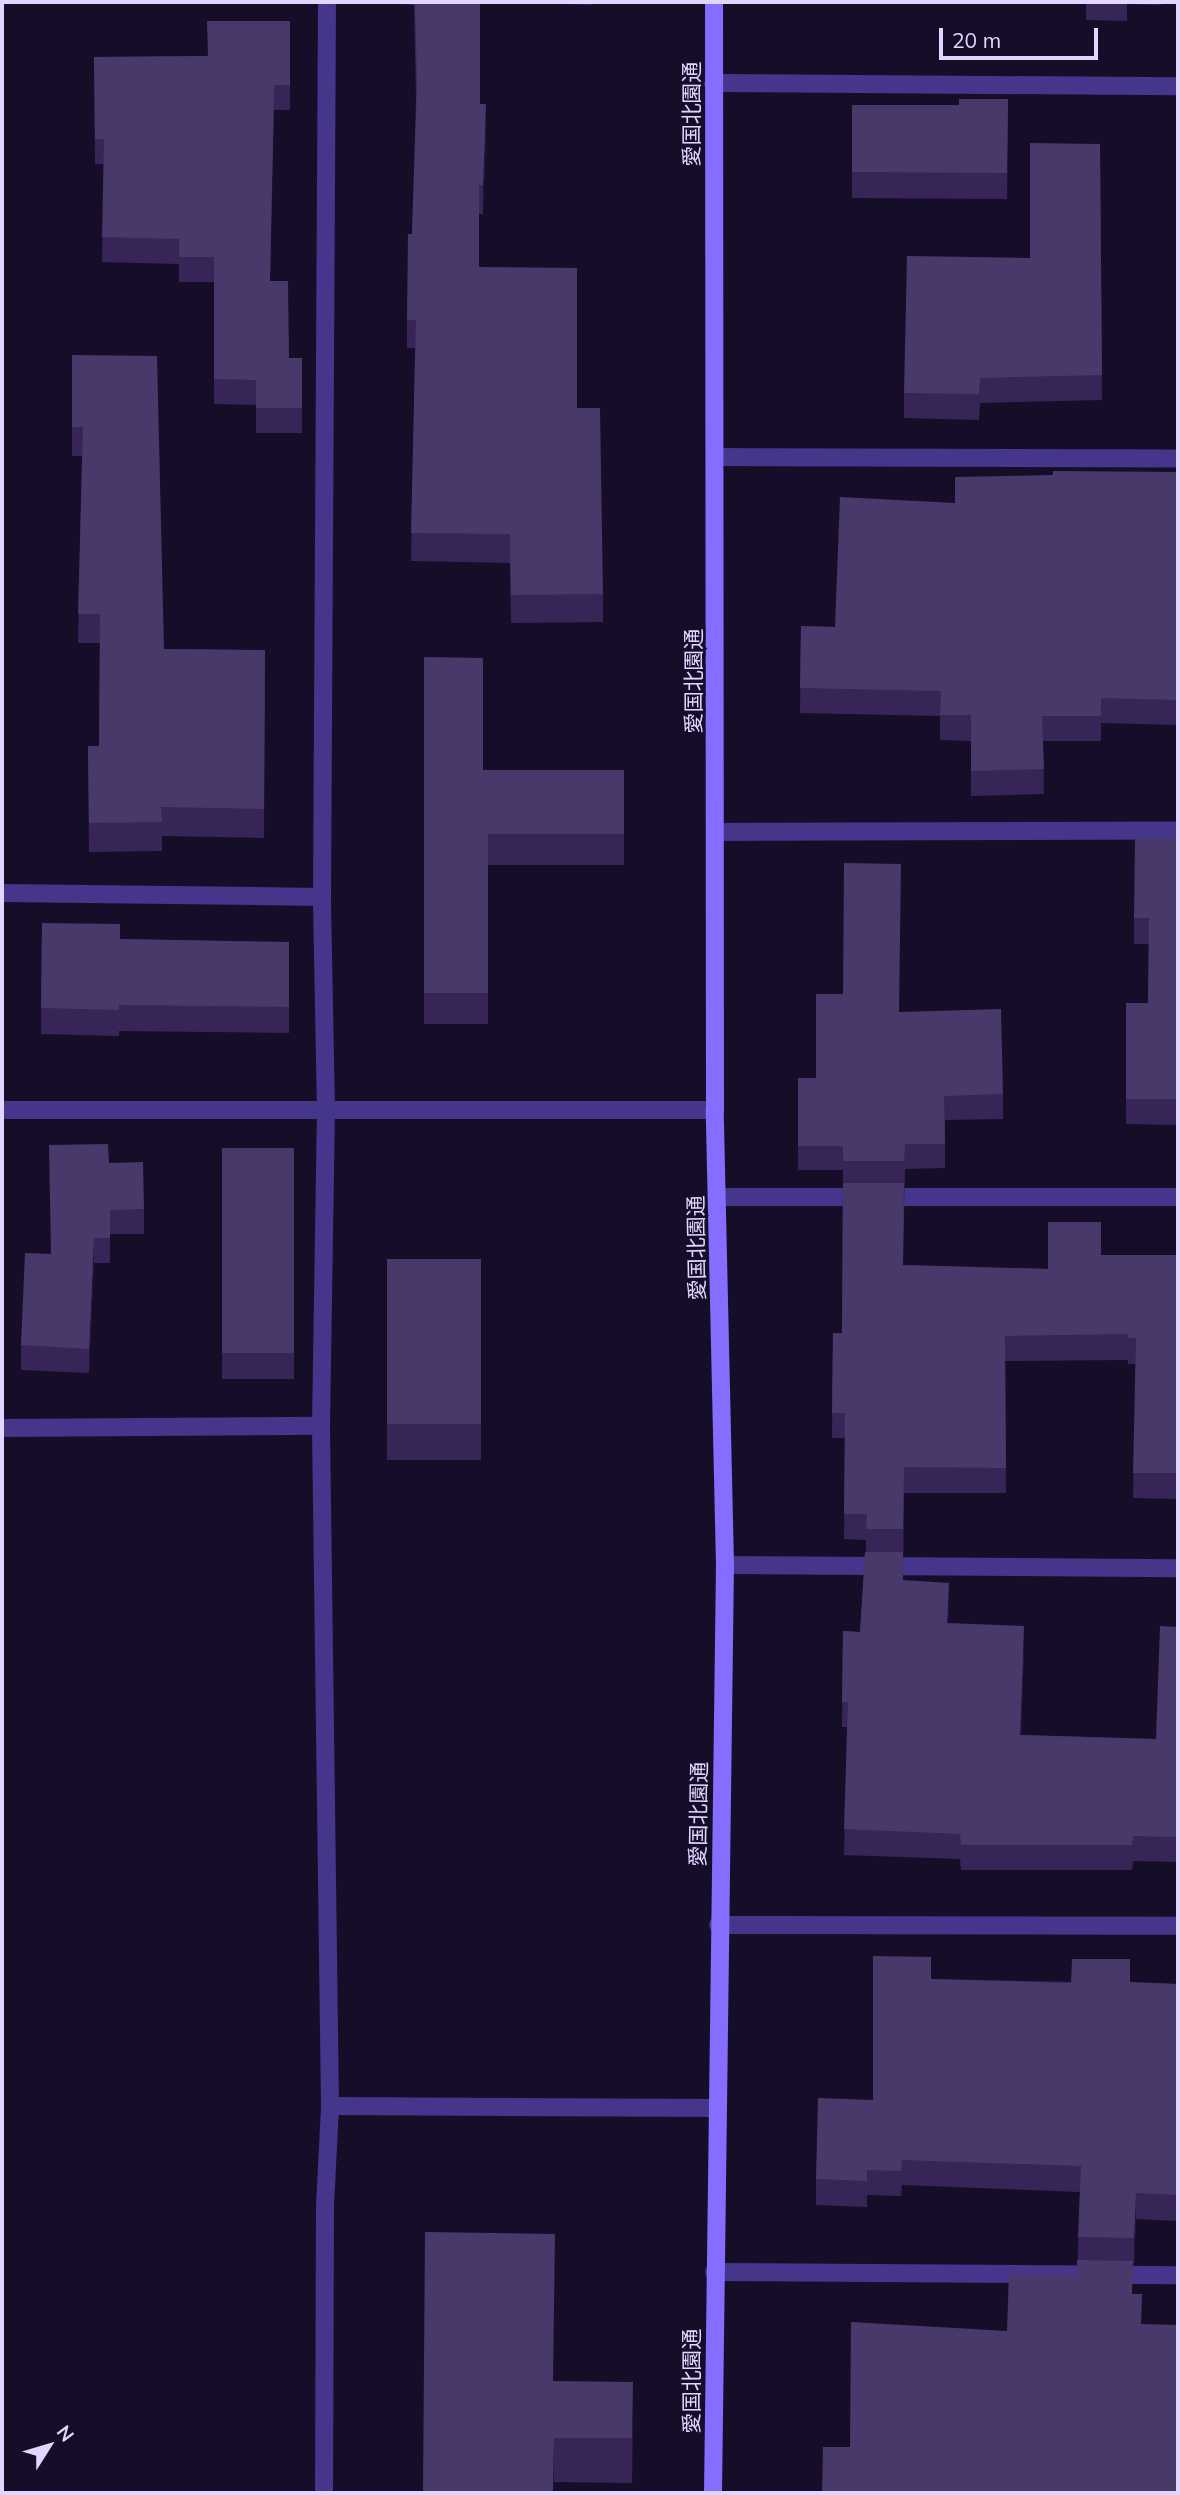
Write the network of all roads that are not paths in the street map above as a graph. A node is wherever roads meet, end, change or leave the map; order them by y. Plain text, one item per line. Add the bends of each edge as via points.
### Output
1 (327, 2) edge
2 (715, 2) edge
3 (713, 83) junction
4 (1178, 86) edge
5 (716, 457) junction
6 (1178, 458) edge
7 (1178, 830) edge
8 (716, 832) junction
9 (2, 893) edge
10 (322, 897) junction
11 (2, 1110) edge
12 (715, 1110) junction
13 (326, 1111) junction
14 (717, 1197) junction
15 (1178, 1197) edge
16 (321, 1426) junction
17 (2, 1429) edge
18 (725, 1565) junction
19 (1178, 1568) edge
20 (718, 1925) junction
21 (1178, 1926) edge
22 (330, 2106) junction
23 (717, 2108) junction
24 (714, 2272) junction
25 (1178, 2275) edge
26 (324, 2493) edge
27 (713, 2493) edge

1 - 10 street
2 - 3 street, 愛国北園通
3 - 4 street
3 - 5 street, 愛国北園通
5 - 6 street
5 - 8 street, 愛国北園通
7 - 8 street
8 - 12 street, 愛国北園通
9 - 10 street
10 - 13 street
11 - 13 street
12 - 13 street
12 - 14 street, 愛国北園通
13 - 16 street
14 - 15 street
14 - 18 street, 愛国北園通
16 - 17 street
16 - 22 street
18 - 19 street
18 - 20 street, 愛国北園通
20 - 21 street
20 - 23 street, 愛国北園通
22 - 23 street
22 - 26 street
23 - 24 street, 愛国北園通
24 - 25 street
24 - 27 street, 愛国北園通

